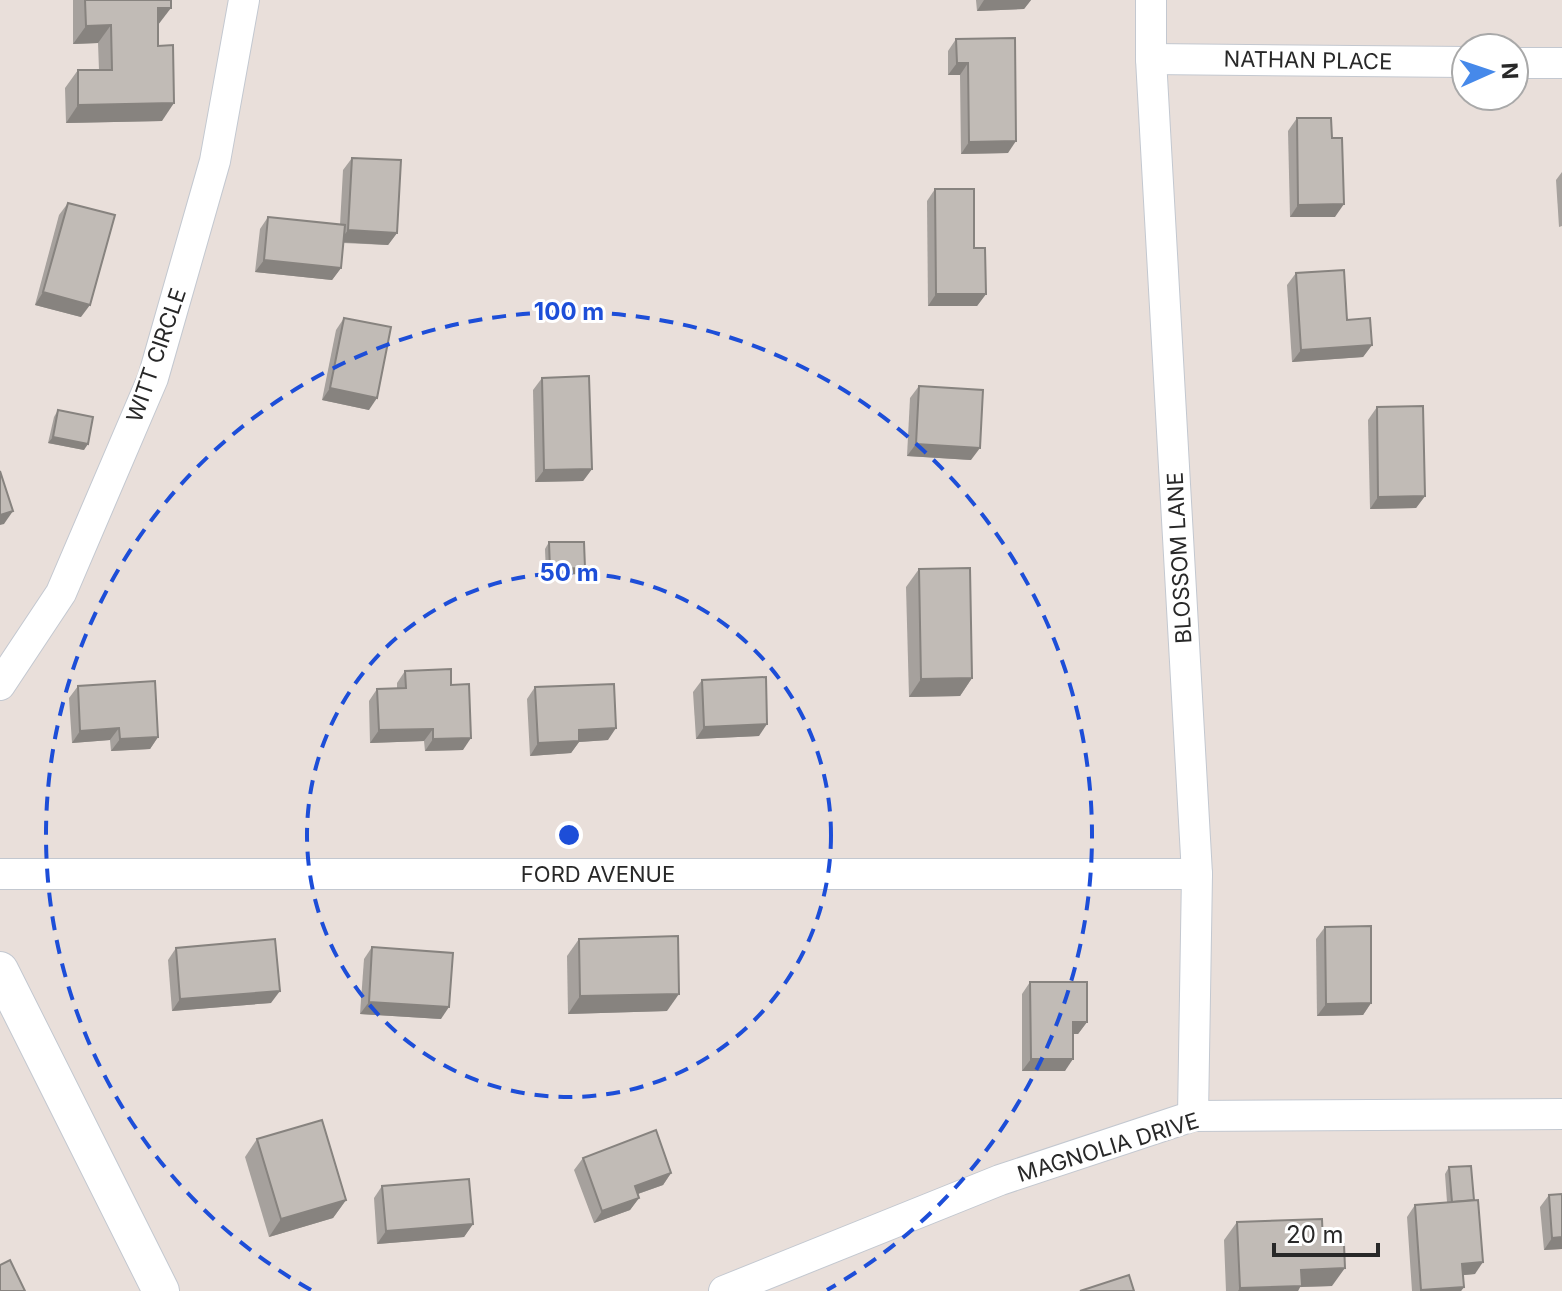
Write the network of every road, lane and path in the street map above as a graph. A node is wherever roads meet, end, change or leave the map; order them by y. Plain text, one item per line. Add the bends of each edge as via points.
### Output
1 (244, 0) edge
2 (1151, 0) edge
3 (1151, 59) junction
4 (1450, 62) edge
5 (1530, 63) edge
6 (1562, 63) edge
7 (0, 685) edge
8 (0, 874) edge
9 (1197, 874) junction
10 (0, 970) edge
11 (1562, 1114) edge
12 (1193, 1116) junction
13 (161, 1291) edge
14 (724, 1291) edge

1 - 7 street, WITT CIRCLE via 215,161 153,378 61,593
2 - 3 street, BLOSSOM LANE
3 - 4 street, NATHAN PLACE
3 - 9 street, BLOSSOM LANE
5 - 6 street
8 - 9 street, FORD AVENUE
9 - 12 street, BLOSSOM LANE
10 - 13 street
11 - 12 street, MAGNOLIA DRIVE
12 - 14 street, MAGNOLIA DRIVE via 1000,1180

